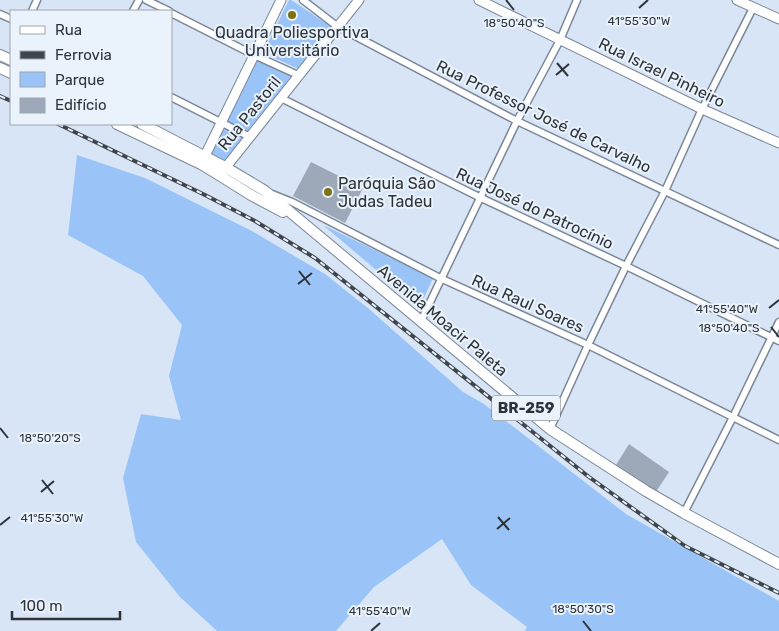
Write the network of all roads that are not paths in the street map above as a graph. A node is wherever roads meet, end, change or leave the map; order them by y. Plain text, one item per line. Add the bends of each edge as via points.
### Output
1 (146, 0) edge
2 (281, 0) edge
3 (303, 0) edge
4 (359, 0) edge
5 (479, 0) edge
6 (577, 0) edge
7 (737, 0) edge
8 (753, 8) junction
9 (166, 10) edge
10 (172, 13) edge
11 (779, 19) edge
12 (338, 27) junction
13 (560, 40) junction
14 (254, 55) junction
15 (298, 75) junction
16 (172, 98) edge
17 (281, 98) junction
18 (702, 108) junction
19 (516, 121) junction
20 (221, 122) junction
21 (119, 125) edge
22 (144, 125) edge
23 (250, 137) junction
24 (779, 143) edge
25 (203, 160) junction
26 (222, 171) junction
27 (265, 191) junction
28 (665, 191) junction
29 (479, 197) junction
30 (297, 219) junction
31 (779, 245) edge
32 (626, 266) junction
33 (440, 278) junction
34 (420, 321) junction
35 (779, 322) edge
36 (772, 337) junction
37 (779, 341) edge
38 (588, 345) junction
39 (733, 417) junction
40 (550, 429) junction
41 (779, 440) edge
42 (684, 513) junction
43 (779, 564) edge

1 - 9 street
2 - 14 street
3 - 12 street, Rua Professor José de Carvalho
4 - 12 street, Rua Pastoril
5 - 13 street, Rua Israel Pinheiro
6 - 13 street
7 - 8 street
8 - 11 street
8 - 18 street
10 - 14 street
12 - 15 street, Rua Pastoril
12 - 19 street, Rua Professor José de Carvalho
13 - 18 street, Rua Israel Pinheiro
13 - 19 street
14 - 15 street
14 - 20 street
15 - 17 street, Rua Pastoril
16 - 20 street
17 - 23 street, Rua Pastoril
17 - 29 street, Rua José do Patrocínio
18 - 24 street, Rua Israel Pinheiro
18 - 28 street
19 - 28 street, Rua Professor José de Carvalho
19 - 29 street
20 - 23 street
20 - 25 street
21 - 25 main road, Avenida Moacir Paleta / BR-259
22 - 25 main road, Avenida Moacir Paleta / BR-259
23 - 26 street, Rua Pastoril
25 - 26 main road, Avenida Moacir Paleta / BR-259
26 - 27 main road, Avenida Moacir Paleta / BR-259
26 - 30 main road, Avenida Moacir Paleta / BR-259 via 251,195
27 - 30 main road, Avenida Moacir Paleta / BR-259
27 - 33 street, Rua Raul Soares
28 - 31 street, Rua Professor José de Carvalho
28 - 32 street
29 - 32 street, Rua José do Patrocínio
29 - 33 street
30 - 34 main road, Avenida Moacir Paleta / BR-259
32 - 36 street, Rua José do Patrocínio
32 - 38 street
33 - 34 street
33 - 38 street, Rua Raul Soares
34 - 40 main road, Avenida Moacir Paleta / BR-259
35 - 36 street
36 - 37 street, Rua José do Patrocínio
36 - 39 street
38 - 39 street, Rua Raul Soares
38 - 40 street
39 - 41 street, Rua Raul Soares
39 - 42 street
40 - 42 main road, Avenida Moacir Paleta / BR-259
42 - 43 main road, Avenida Moacir Paleta / BR-259

